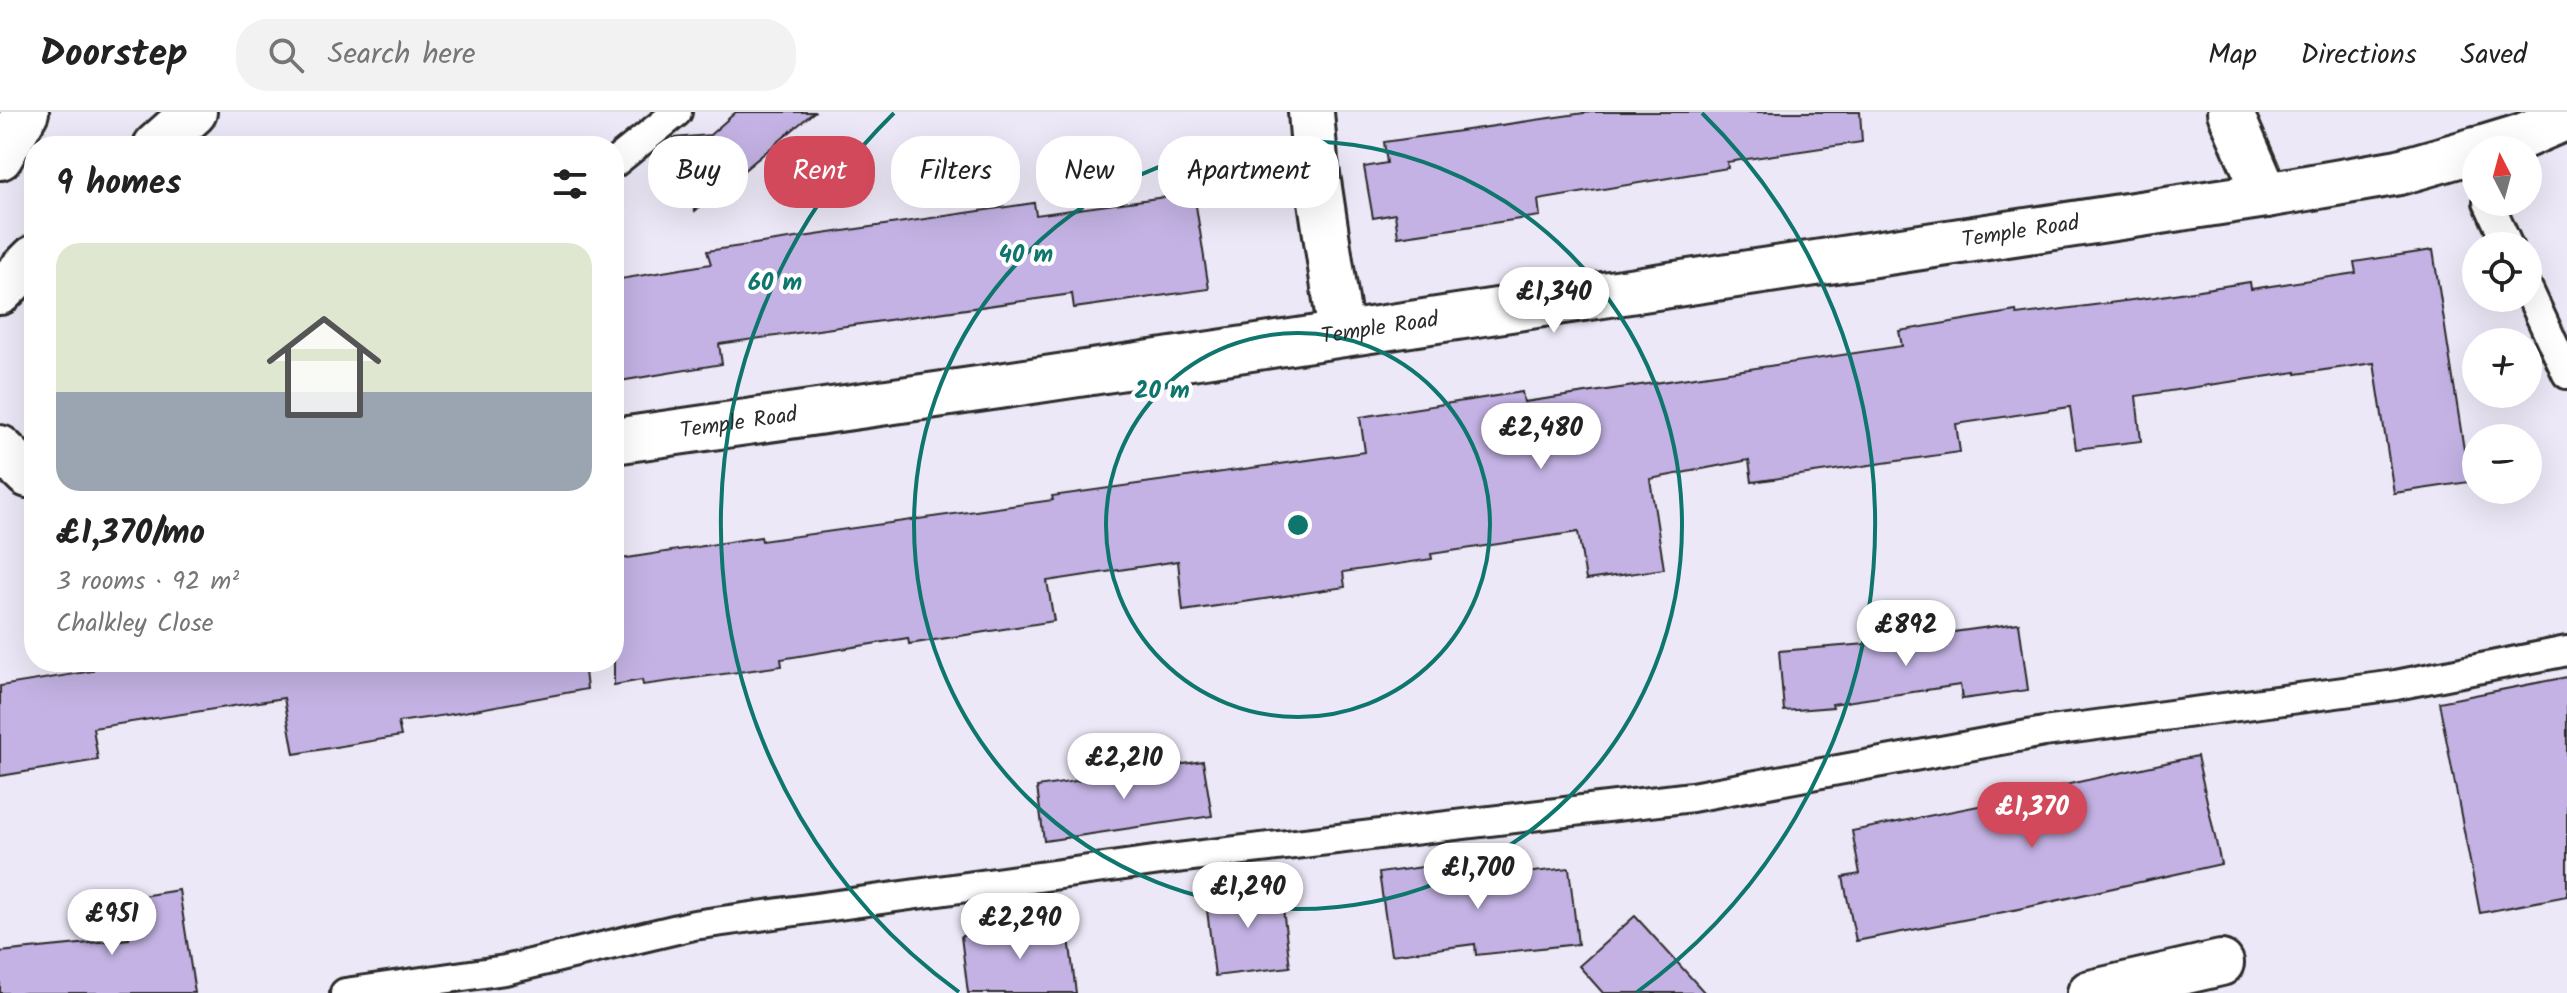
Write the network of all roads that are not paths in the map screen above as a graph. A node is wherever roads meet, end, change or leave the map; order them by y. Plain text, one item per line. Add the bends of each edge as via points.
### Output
1 (26, 112) edge
2 (677, 112) edge
3 (1311, 112) edge
4 (2230, 112) edge
5 (2567, 117) edge
6 (2518, 124) edge
7 (624, 155) edge
8 (0, 157) edge
9 (2462, 159) edge
10 (2266, 195) junction
11 (24, 268) edge
12 (0, 292) edge
13 (2539, 312) edge
14 (1341, 334) junction
15 (2567, 374) edge
16 (624, 440) edge
17 (0, 448) edge
18 (24, 471) edge
19 (2567, 651) edge
20 (2221, 963) dead end
21 (345, 993) edge
22 (2090, 993) edge

1 - 8 main road
2 - 7 lane
3 - 14 main road
4 - 10 main road
5 - 6 main road, Temple Road
9 - 10 main road, Temple Road
10 - 14 main road, Temple Road
11 - 12 main road
13 - 15 lane
14 - 16 main road, Temple Road
17 - 18 main road
19 - 21 lane via 2396,685 2044,732 1692,797 1168,859 694,925 505,970
20 - 22 main road

